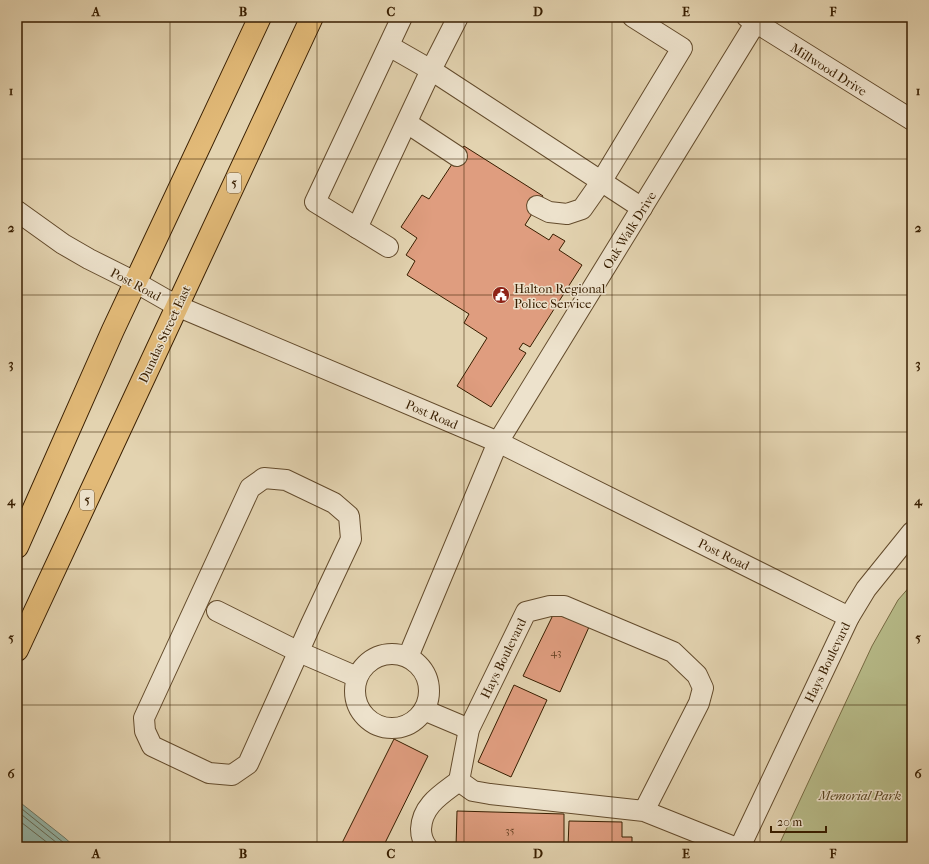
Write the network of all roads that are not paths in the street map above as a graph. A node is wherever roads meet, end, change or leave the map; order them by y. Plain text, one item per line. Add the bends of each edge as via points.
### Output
1 (260, 17) edge
2 (312, 17) edge
3 (402, 17) edge
4 (458, 17) edge
5 (633, 17) edge
6 (754, 19) edge
7 (389, 46) junction
8 (431, 70) junction
9 (912, 120) edge
10 (407, 124) junction
11 (457, 156) dead end
12 (601, 182) junction
13 (537, 206) dead end
14 (642, 208) junction
15 (17, 211) edge
16 (357, 228) junction
17 (388, 247) dead end
18 (136, 282) junction
19 (177, 306) junction
20 (498, 442) junction
21 (912, 532) edge
22 (17, 547) edge
23 (217, 611) dead end
24 (849, 617) junction
25 (17, 650) edge
26 (299, 652) junction
27 (408, 657) junction
28 (357, 677) junction
29 (424, 710) junction
30 (469, 729) junction
31 (459, 781) junction
32 (644, 811) junction
33 (427, 847) edge
34 (734, 847) edge
35 (740, 847) edge

1 - 18 main road
2 - 19 main road, Dundas Street East / 5
3 - 7 street
4 - 8 street
5 - 12 street via 682,48
6 - 9 street, Millwood Drive
6 - 14 street, Oak Walk Drive
7 - 8 street
7 - 16 street via 315,202
8 - 10 street
8 - 12 street
10 - 11 street
10 - 16 street
12 - 13 street via 582,209 567,214 549,212
12 - 14 street
14 - 20 street, Oak Walk Drive
15 - 18 street, Post Road via 63,244
16 - 17 street
18 - 19 street, Post Road
18 - 22 main road
19 - 20 street, Post Road
19 - 25 main road, Dundas Street East / 5
20 - 24 street, Post Road
20 - 27 street, Oak Walk Drive
21 - 24 street, Hays Boulevard via 866,589
23 - 26 street
24 - 35 street, Hays Boulevard
26 - 26 street via 248,764 232,775 209,773 152,746 145,731 144,718 250,488 264,478 286,480 334,503 349,516 352,539
26 - 28 street
27 - 28 street via 393,654 376,657 368,662
27 - 29 street via 416,662 427,678 429,697
28 - 29 street via 354,686 357,706 362,714 382,728 402,727 418,718
29 - 30 street
30 - 31 street, Hays Boulevard
30 - 32 street, Hays Boulevard via 526,612 550,606 564,606 673,652 697,675 703,688 699,703
31 - 32 street via 473,791 490,794
31 - 33 street via 434,800 426,810 421,833
32 - 34 street

